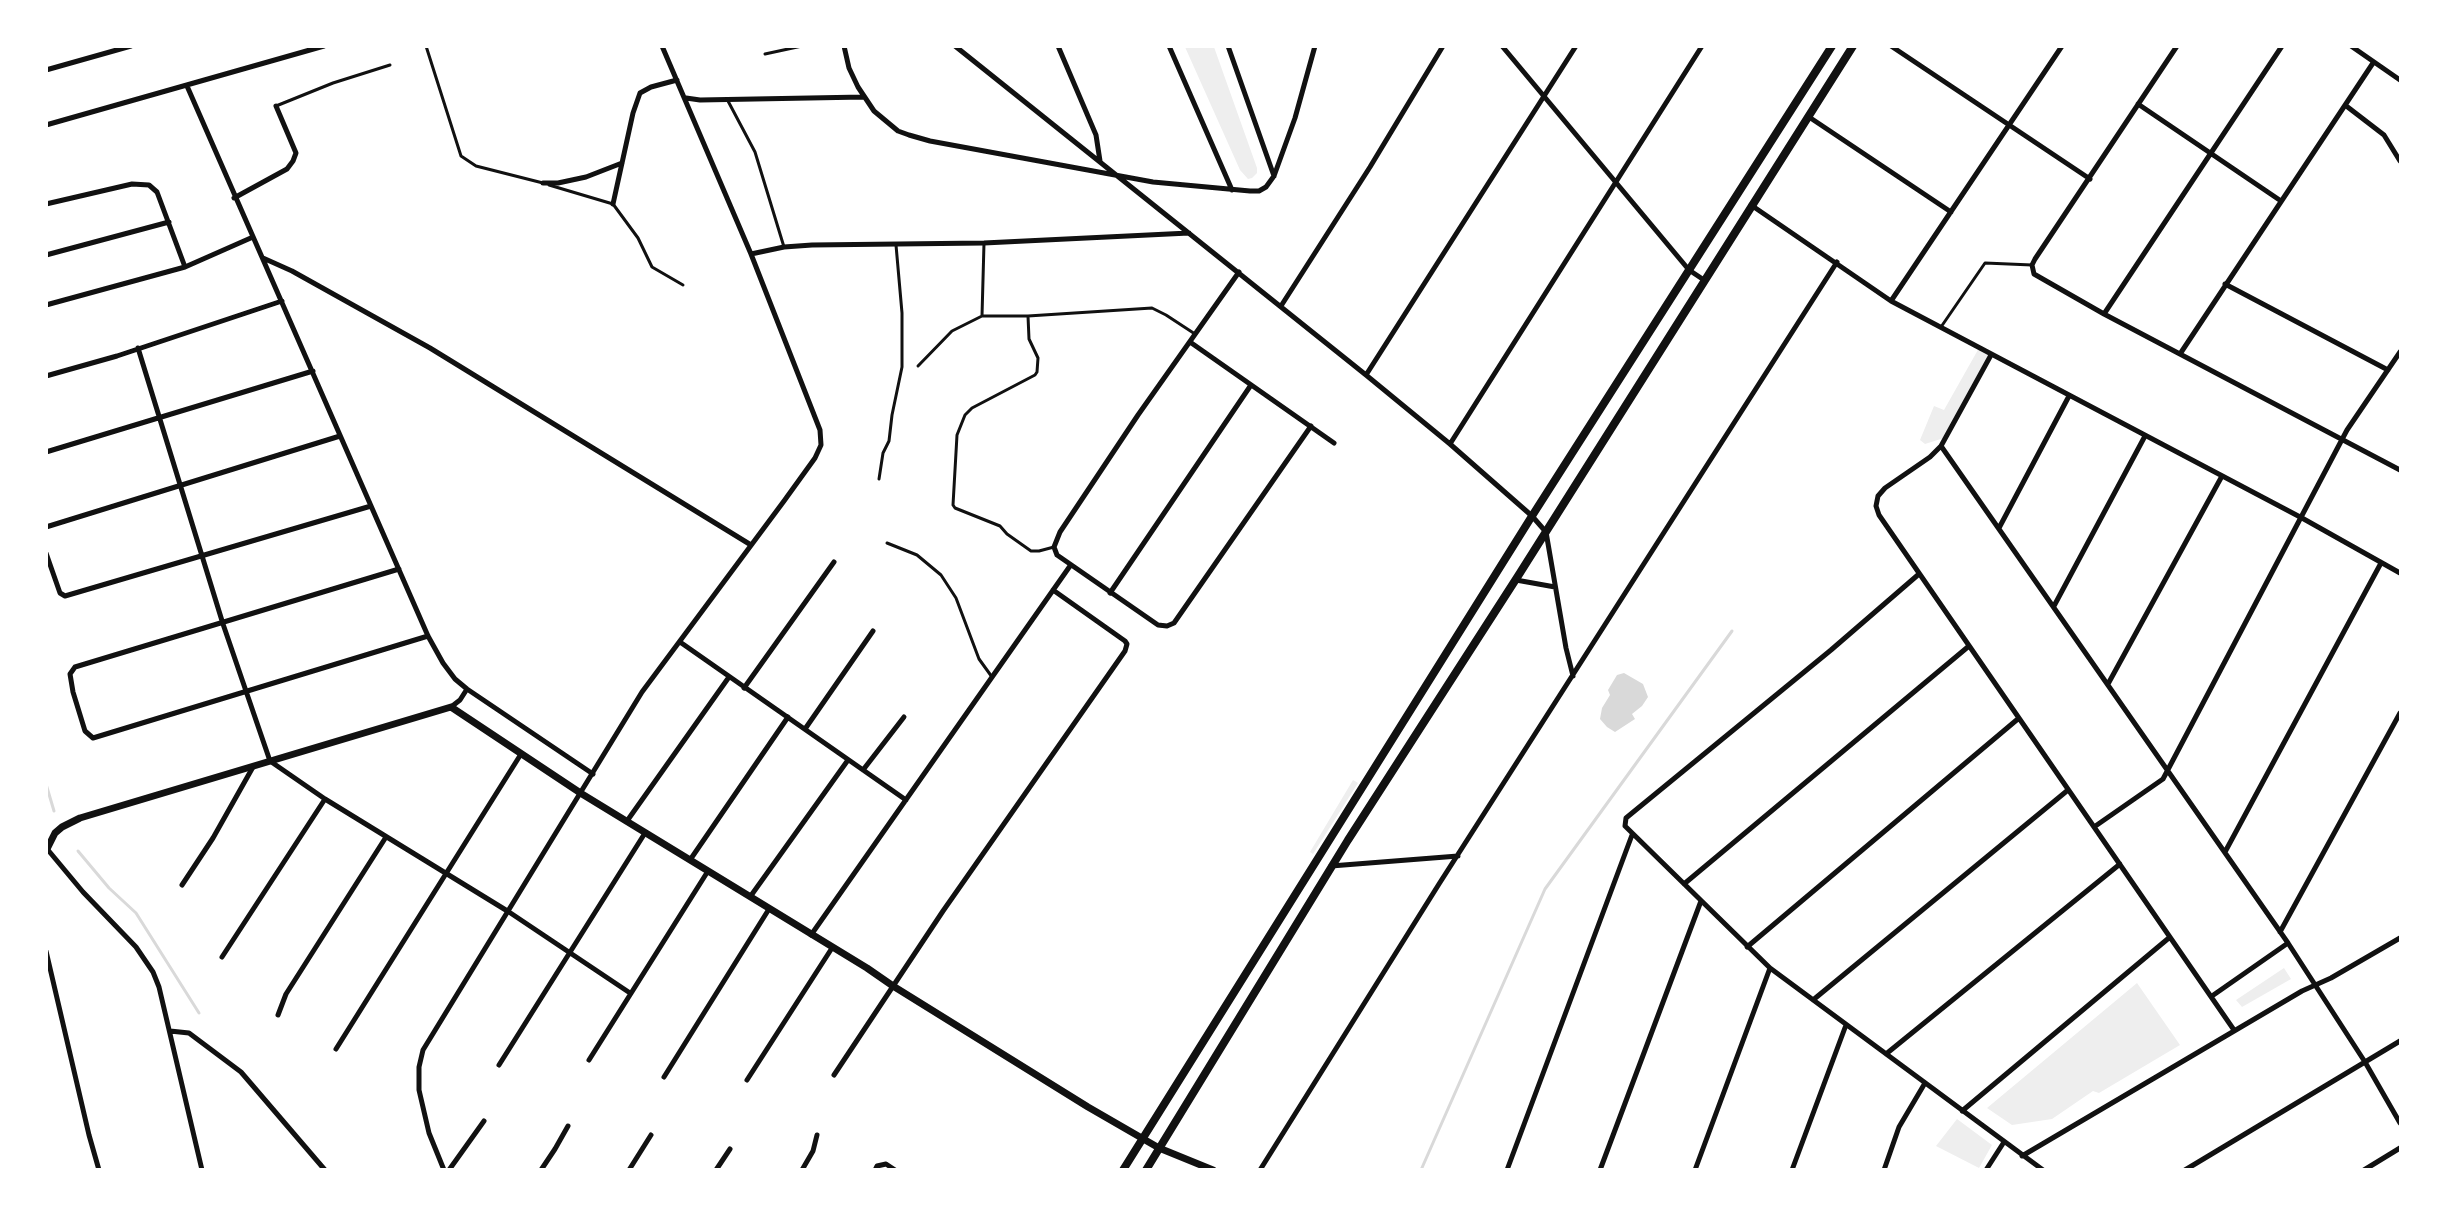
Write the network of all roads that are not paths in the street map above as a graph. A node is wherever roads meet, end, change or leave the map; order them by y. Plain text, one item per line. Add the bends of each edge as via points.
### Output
1 (130, 46) edge
2 (324, 46) edge
3 (426, 46) edge
4 (662, 46) edge
5 (802, 46) edge
6 (844, 46) edge
7 (955, 46) edge
8 (1058, 46) edge
9 (1169, 46) edge
10 (1228, 46) edge
11 (1315, 46) edge
12 (1443, 46) edge
13 (1502, 46) edge
14 (1576, 46) edge
15 (1702, 46) edge
16 (1832, 46) edge
17 (1852, 46) edge
18 (1891, 46) edge
19 (2062, 46) edge
20 (2177, 46) edge
21 (2282, 46) edge
22 (2350, 46) edge
23 (108, 50) edge
24 (765, 54) dead end
25 (2373, 63) junction
26 (390, 65) dead end
27 (46, 70) edge
28 (677, 80) junction
29 (2400, 81) edge
30 (187, 86) junction
31 (864, 97) junction
32 (686, 98) junction
33 (1543, 98) junction
34 (727, 99) junction
35 (2138, 104) junction
36 (2345, 105) junction
37 (276, 106) joint
38 (1809, 117) junction
39 (46, 125) edge
40 (2009, 125) junction
41 (2211, 154) junction
42 (1100, 161) junction
43 (2400, 161) edge
44 (622, 163) junction
45 (1117, 175) junction
46 (1274, 176) junction
47 (2090, 179) junction
48 (543, 183) junction
49 (1616, 183) junction
50 (1232, 190) junction
51 (234, 198) junction
52 (2281, 201) junction
53 (46, 204) edge
54 (613, 204) junction
55 (1751, 206) junction
56 (1951, 212) junction
57 (169, 222) junction
58 (1189, 233) junction
59 (253, 237) junction
60 (895, 243) junction
61 (984, 243) junction
62 (784, 247) junction
63 (751, 254) junction
64 (46, 255) edge
65 (263, 258) junction
66 (1837, 262) junction
67 (2032, 265) junction
68 (185, 267) junction
69 (1689, 270) junction
70 (1239, 272) junction
71 (1704, 280) junction
72 (682, 285) dead end
73 (2225, 285) junction
74 (282, 301) junction
75 (1891, 301) junction
76 (46, 305) edge
77 (1281, 306) junction
78 (2104, 314) junction
79 (982, 316) junction
80 (1028, 316) junction
81 (1940, 328) junction
82 (1195, 334) junction
83 (1190, 342) junction
84 (138, 348) junction
85 (2400, 352) edge
86 (2180, 354) junction
87 (1991, 355) junction
88 (918, 366) dead end
89 (2388, 370) junction
90 (313, 371) junction
91 (1366, 375) junction
92 (46, 376) edge
93 (1251, 385) junction
94 (2069, 396) junction
95 (160, 416) junction
96 (1311, 426) junction
97 (340, 436) junction
98 (2145, 436) junction
99 (2342, 440) junction
100 (1334, 442) dead end
101 (1450, 444) junction
102 (1941, 446) junction
103 (46, 452) edge
104 (2400, 470) edge
105 (2222, 476) junction
106 (879, 479) dead end
107 (181, 486) junction
108 (371, 506) junction
109 (1532, 516) junction
110 (2302, 518) junction
111 (46, 527) edge
112 (1999, 528) junction
113 (1546, 531) junction
114 (887, 543) dead end
115 (752, 545) junction
116 (1054, 547) junction
117 (46, 554) edge
118 (202, 556) junction
119 (834, 562) dead end
120 (2380, 562) junction
121 (1070, 566) junction
122 (399, 569) junction
123 (2400, 573) edge
124 (1919, 574) junction
125 (1516, 580) junction
126 (1555, 587) junction
127 (1053, 590) junction
128 (1110, 592) junction
129 (2054, 606) junction
130 (223, 624) junction
131 (873, 631) dead end
132 (428, 636) junction
133 (680, 642) junction
134 (1970, 646) junction
135 (1573, 676) junction
136 (729, 677) junction
137 (992, 677) junction
138 (2108, 684) junction
139 (744, 688) junction
140 (467, 689) junction
141 (245, 691) junction
142 (451, 707) junction
143 (2400, 713) edge
144 (788, 717) junction
145 (904, 717) dead end
146 (2019, 718) junction
147 (805, 729) junction
148 (521, 754) junction
149 (848, 760) junction
150 (270, 761) junction
151 (253, 767) junction
152 (862, 770) junction
153 (2167, 770) junction
154 (593, 774) junction
155 (2068, 790) junction
156 (582, 794) junction
157 (325, 799) junction
158 (906, 800) junction
159 (1342, 817) junction
160 (627, 821) junction
161 (2094, 827) junction
162 (46, 831) edge
163 (54, 833) junction
164 (645, 833) junction
165 (1352, 834) junction
166 (1632, 835) junction
167 (386, 837) junction
168 (47, 850) edge
169 (2225, 852) junction
170 (1458, 856) junction
171 (690, 860) junction
172 (2120, 864) junction
173 (1331, 866) junction
174 (708, 871) junction
175 (447, 874) junction
176 (1684, 884) junction
177 (182, 885) dead end
178 (750, 897) junction
179 (1701, 901) junction
180 (770, 909) junction
181 (508, 912) junction
182 (2280, 932) junction
183 (811, 935) junction
184 (2170, 937) junction
185 (2400, 938) edge
186 (2288, 943) junction
187 (1747, 947) junction
188 (832, 948) junction
189 (46, 951) edge
190 (569, 953) junction
191 (222, 957) dead end
192 (1770, 968) junction
193 (2316, 984) junction
194 (892, 986) junction
195 (630, 993) junction
196 (2212, 996) junction
197 (1813, 1000) junction
198 (278, 1015) dead end
199 (1846, 1025) junction
200 (2234, 1030) junction
201 (170, 1031) junction
202 (2400, 1041) edge
203 (336, 1049) dead end
204 (1886, 1054) junction
205 (589, 1060) dead end
206 (2365, 1062) junction
207 (500, 1065) dead end
208 (834, 1075) dead end
209 (664, 1077) dead end
210 (747, 1080) dead end
211 (1925, 1083) junction
212 (1962, 1111) junction
213 (484, 1121) dead end
214 (2400, 1123) edge
215 (568, 1126) dead end
216 (651, 1135) dead end
217 (817, 1135) dead end
218 (1143, 1140) junction
219 (2004, 1142) junction
220 (1159, 1148) junction
221 (2400, 1148) edge
222 (730, 1149) dead end
223 (2022, 1155) junction
224 (99, 1170) edge
225 (202, 1170) edge
226 (325, 1170) edge
227 (444, 1170) edge
228 (449, 1170) edge
229 (541, 1170) edge
230 (629, 1170) edge
231 (716, 1170) edge
232 (802, 1170) edge
233 (875, 1170) edge
234 (895, 1170) edge
235 (1123, 1170) edge
236 (1146, 1170) edge
237 (1214, 1170) edge
238 (1260, 1170) edge
239 (1507, 1170) edge
240 (1600, 1170) edge
241 (1695, 1170) edge
242 (1792, 1170) edge
243 (1884, 1170) edge
244 (1986, 1170) edge
245 (2043, 1170) edge
246 (2186, 1170) edge
247 (2364, 1170) edge

1 - 23 street
2 - 30 street
3 - 48 lane via 461,156 476,166
4 - 28 street
5 - 24 lane
6 - 31 street via 849,68
7 - 42 street
8 - 42 street via 1096,135
9 - 50 street
10 - 46 street
11 - 46 street
12 - 77 street
13 - 33 street
14 - 33 street
15 - 49 street
16 - 69 main road
17 - 38 main road
18 - 40 street
19 - 40 street
20 - 35 street
21 - 41 street
22 - 25 street
23 - 27 street
25 - 29 street
25 - 36 street
26 - 37 lane
28 - 32 street
28 - 44 street via 640,93
30 - 39 street
30 - 51 street
31 - 34 street
31 - 45 street via 883,120 909,135
32 - 34 street
32 - 63 street
33 - 49 street
33 - 91 street
34 - 62 lane via 755,152
35 - 41 street
35 - 47 street
36 - 43 street via 2384,135
36 - 52 street
37 - 51 street via 296,153 293,161 286,169
38 - 55 main road
38 - 56 street
40 - 47 street
40 - 56 street
41 - 52 street
41 - 78 street
42 - 45 street
44 - 48 street via 586,177
44 - 54 street
45 - 50 street
45 - 58 street
46 - 50 street via 1259,191
47 - 67 street
48 - 54 lane
49 - 69 street
49 - 101 street
51 - 59 street
52 - 73 street
53 - 57 street via 144,183 157,192
54 - 72 lane via 638,238 652,267
55 - 66 street
55 - 71 main road
56 - 75 street
57 - 64 street
57 - 68 street
58 - 61 street
58 - 70 street
59 - 65 street
59 - 68 street
60 - 61 street
60 - 62 street
60 - 106 lane via 902,312 902,367
61 - 79 lane
62 - 63 street
63 - 115 street via 822,438 815,458
65 - 74 street
65 - 115 street via 430,348
66 - 75 street
66 - 135 street
67 - 78 street via 2038,278
67 - 81 lane via 1985,263
68 - 76 street
69 - 71 street
69 - 109 main road
70 - 77 street
70 - 82 street
71 - 113 main road
73 - 86 street
73 - 89 street
74 - 84 street
74 - 90 street
75 - 81 street
77 - 91 street
78 - 86 street
79 - 80 lane
79 - 88 lane via 952,331
80 - 82 lane via 1152,309
80 - 116 lane via 1029,339 1038,358 1037,372 965,415 957,435 953,506 1000,526 1030,551
81 - 87 street
82 - 83 street
83 - 93 street
83 - 116 street via 1060,532
84 - 92 street
84 - 95 street
85 - 89 street
86 - 99 street
87 - 94 street
87 - 102 street
89 - 99 street
90 - 95 street
90 - 97 street
91 - 101 street
93 - 96 street
93 - 128 street
94 - 98 street
94 - 112 street
95 - 103 street
95 - 107 street
96 - 100 street
96 - 128 street via 1174,623 1158,625
97 - 107 street
97 - 108 street
98 - 105 street
98 - 129 street
99 - 104 street
99 - 110 street
101 - 109 street
102 - 112 street
102 - 124 street via 1885,488 1876,506
105 - 110 street
105 - 138 street
107 - 111 street
107 - 118 street
108 - 118 street
108 - 122 street
109 - 113 street
109 - 159 main road
110 - 120 street
110 - 153 street
112 - 129 street
113 - 125 main road
113 - 126 street
114 - 137 lane via 917,555 941,575 956,598 979,659
115 - 133 street
116 - 121 street via 1056,555
117 - 118 street via 60,593 65,596
118 - 130 street
119 - 139 street
120 - 123 street
120 - 169 street
121 - 127 street
121 - 128 street
122 - 130 street
122 - 132 street
124 - 134 street
124 - 166 street via 1626,818 1625,826
125 - 126 street
125 - 165 main road
126 - 135 street
127 - 137 street
127 - 194 street via 1125,640 1127,647
129 - 138 street
130 - 141 street
130 - 141 street via 73,669 73,692 87,734 93,738
131 - 147 street
132 - 140 street via 450,674
132 - 141 street
133 - 136 street
133 - 154 street via 642,692
134 - 146 street
134 - 176 street
135 - 170 street
136 - 139 street
136 - 160 street
137 - 158 street
138 - 153 street
139 - 144 street
140 - 142 street
140 - 154 street
141 - 150 street
142 - 148 street
142 - 150 street
143 - 182 street
144 - 147 street
144 - 171 street
145 - 152 street
146 - 155 street
146 - 187 street
147 - 149 street
148 - 156 street
148 - 175 street
149 - 152 street
149 - 178 street
150 - 151 street
150 - 157 street
151 - 163 street via 80,818
151 - 177 street
152 - 158 street
153 - 161 street via 2163,779
153 - 169 street
154 - 156 street
155 - 161 street
155 - 197 street
156 - 160 street
156 - 181 street
157 - 167 street
157 - 191 street
158 - 183 street
159 - 165 main road via 1342,831
159 - 218 main road
160 - 164 street
161 - 172 street
162 - 163 street
163 - 168 street
164 - 171 street
164 - 190 street
165 - 173 main road
166 - 176 street
166 - 239 street
167 - 175 street
167 - 198 street via 286,994
168 - 201 street via 146,959 159,987
169 - 182 street
170 - 173 street
170 - 238 street
171 - 174 street
172 - 184 street
172 - 204 street
173 - 220 main road
174 - 178 street
174 - 195 street
175 - 181 street
175 - 203 street
176 - 179 street
178 - 180 street
179 - 187 street
179 - 240 street
180 - 183 street
180 - 209 street
181 - 190 street
181 - 227 street via 423,1050 418,1067 429,1133
182 - 186 street
183 - 188 street
184 - 196 street
184 - 212 street
185 - 193 street
186 - 193 street
186 - 196 street
187 - 192 street
188 - 194 street
188 - 210 street
189 - 224 street
190 - 195 street
190 - 207 street
192 - 197 street
192 - 241 street
193 - 200 street
193 - 206 street
194 - 208 street
194 - 218 street
195 - 205 street
196 - 200 street
197 - 199 street
199 - 204 street
199 - 242 street
200 - 223 street
201 - 225 street
201 - 226 street via 189,1034 241,1072
202 - 206 street
204 - 211 street
206 - 214 street
206 - 246 street
211 - 212 street
211 - 243 street via 1899,1128
212 - 219 street
213 - 228 street
215 - 229 street
216 - 230 street
217 - 232 street
218 - 220 street
218 - 235 main road
219 - 223 street
219 - 244 street
220 - 236 main road
220 - 237 street
221 - 247 street
222 - 231 street
223 - 245 street
233 - 234 street via 886,1164

